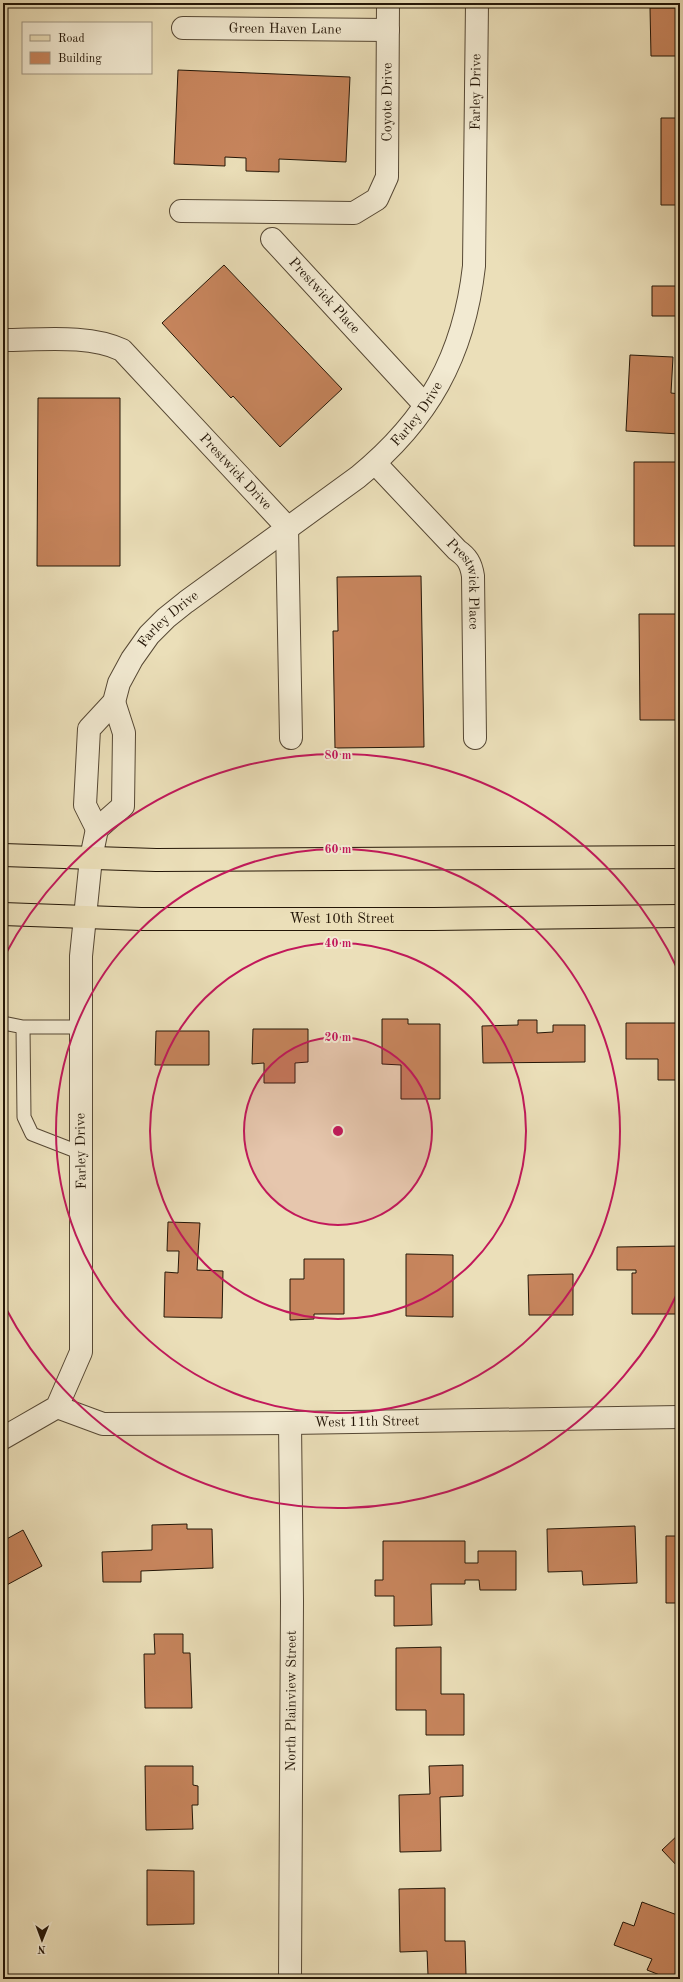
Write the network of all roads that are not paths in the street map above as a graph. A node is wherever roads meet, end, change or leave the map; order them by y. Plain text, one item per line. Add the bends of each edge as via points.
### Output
1 (388, 3) edge
2 (477, 3) edge
3 (183, 28) dead end
4 (388, 30) junction
5 (181, 211) dead end
6 (272, 239) dead end
7 (3, 340) edge
8 (425, 405) junction
9 (375, 463) junction
10 (287, 527) junction
11 (114, 702) junction
12 (291, 738) dead end
13 (476, 738) dead end
14 (97, 829) junction
15 (3, 855) edge
16 (680, 857) edge
17 (91, 858) junction
18 (3, 914) edge
19 (680, 916) edge
20 (84, 917) junction
21 (3, 1023) edge
22 (23, 1027) junction
23 (81, 1027) junction
24 (81, 1153) junction
25 (57, 1407) junction
26 (680, 1417) edge
27 (290, 1423) junction
28 (6, 1433) edge
29 (290, 1979) edge

1 - 4 street, Coyote Drive
2 - 8 street, Farley Drive via 472,284 463,325 449,364
3 - 4 street, Green Haven Lane
4 - 5 street, Coyote Drive via 387,176 377,199 354,213
6 - 8 street, Prestwick Place
7 - 10 street, Prestwick Drive via 90,340 122,350
8 - 9 street, Farley Drive via 401,438
9 - 10 street, Farley Drive
9 - 13 street, Prestwick Place via 466,557 471,566
10 - 11 street, Farley Drive via 186,602 149,635 122,677
10 - 12 street
11 - 14 street, Farley Drive via 89,729 85,805
11 - 14 street via 124,733 123,806
14 - 17 street, Farley Drive
15 - 17 main road
16 - 17 main road via 172,860
17 - 20 street, Farley Drive
18 - 20 main road, West 10th Street
19 - 20 main road, West 10th Street via 434,919
20 - 23 street, Farley Drive
21 - 22 lane
22 - 23 lane
22 - 24 lane via 24,1117 32,1134
23 - 24 street, Farley Drive
24 - 25 street, Farley Drive via 81,1352
25 - 27 street, West 11th Street via 103,1424
25 - 28 street
26 - 27 street, West 11th Street
27 - 29 street, North Plainview Street

